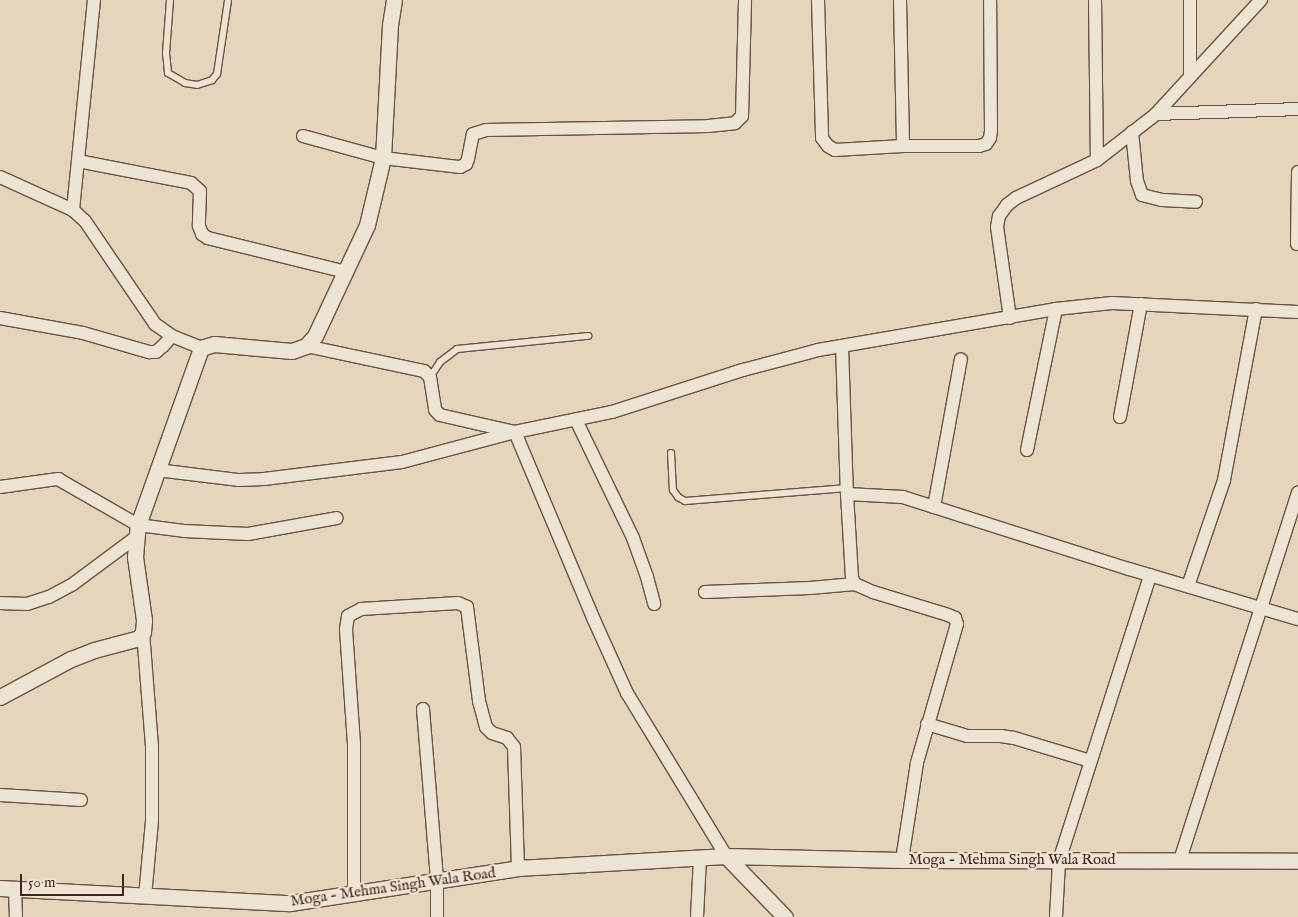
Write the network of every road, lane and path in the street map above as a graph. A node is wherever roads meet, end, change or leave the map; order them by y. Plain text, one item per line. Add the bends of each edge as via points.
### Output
1 (94, 0) edge
2 (170, 0) edge
3 (228, 0) edge
4 (394, 0) edge
5 (745, 0) edge
6 (818, 0) edge
7 (900, 0) edge
8 (990, 0) edge
9 (1095, 0) edge
10 (1190, 0) edge
11 (1261, 0) edge
12 (1190, 76) junction
13 (1298, 108) edge
14 (1156, 114) junction
15 (1132, 132) junction
16 (303, 136) dead end
17 (903, 146) junction
18 (383, 158) junction
19 (1097, 160) junction
20 (78, 161) junction
21 (1298, 172) edge
22 (0, 177) edge
23 (1196, 202) dead end
24 (73, 210) junction
25 (1298, 216) edge
26 (1297, 244) edge
27 (346, 272) junction
28 (1142, 304) junction
29 (1056, 309) junction
30 (1256, 309) junction
31 (1298, 312) edge
32 (0, 318) edge
33 (1010, 318) junction
34 (172, 336) junction
35 (588, 336) dead end
36 (306, 346) junction
37 (842, 346) junction
38 (201, 348) junction
39 (961, 359) dead end
40 (430, 377) junction
41 (1120, 417) dead end
42 (576, 420) junction
43 (514, 432) junction
44 (1027, 450) dead end
45 (670, 453) dead end
46 (157, 470) junction
47 (0, 487) edge
48 (847, 491) junction
49 (1298, 492) edge
50 (934, 507) junction
51 (338, 518) dead end
52 (136, 531) junction
53 (1150, 575) junction
54 (855, 584) junction
55 (1188, 586) junction
56 (705, 592) dead end
57 (0, 603) edge
58 (654, 604) dead end
59 (1261, 609) junction
60 (1298, 619) edge
61 (143, 632) junction
62 (0, 697) edge
63 (422, 709) dead end
64 (927, 724) junction
65 (1090, 761) junction
66 (0, 795) edge
67 (80, 800) dead end
68 (726, 856) junction
69 (700, 858) junction
70 (902, 860) junction
71 (1180, 860) junction
72 (1059, 861) junction
73 (1298, 861) edge
74 (518, 868) junction
75 (437, 880) junction
76 (8, 889) edge
77 (354, 893) junction
78 (145, 896) junction
79 (16, 917) edge
80 (437, 917) edge
81 (697, 917) edge
82 (785, 917) edge
83 (1056, 917) edge

1 - 20 street
2 - 3 lane via 166,53 168,73 197,86 212,80 217,74
4 - 18 street
5 - 18 street via 742,116 735,123 486,130 473,134 468,159 460,167
6 - 17 street via 824,143 835,150
7 - 17 street
8 - 17 street via 990,138 986,144 978,146
9 - 19 street
10 - 12 street
11 - 12 street
12 - 14 street
13 - 14 street
14 - 15 street
15 - 19 street
15 - 23 street via 1137,181 1142,195
16 - 18 street
18 - 27 street via 367,225
19 - 33 street via 1016,198 999,216 997,227
20 - 24 street
20 - 27 street via 191,183 200,191 199,226 208,238
21 - 25 street
22 - 24 street
24 - 34 street via 84,221 149,317
25 - 26 street
27 - 36 street via 315,336
28 - 29 street via 1112,303
28 - 30 street
28 - 41 street
29 - 33 street
29 - 44 street
30 - 31 street
30 - 55 street via 1224,480
32 - 34 street via 83,333 149,352 156,352
33 - 37 street
34 - 38 street
35 - 40 lane via 457,349 440,362
36 - 38 street via 292,351 214,344
36 - 40 street via 424,371
37 - 42 street via 743,370 612,412
37 - 48 street
38 - 46 street
39 - 50 street
40 - 43 street via 435,410 440,415
42 - 43 street
42 - 58 street via 633,538 648,576
43 - 46 street via 402,462 264,479 239,480
43 - 68 street via 627,693
45 - 48 lane via 673,490 685,501
46 - 52 street
47 - 52 street via 58,479
48 - 50 street via 887,495
48 - 54 street via 851,568
49 - 59 street
50 - 53 street
51 - 52 street via 248,534
52 - 57 street via 73,584 48,598 27,604
52 - 61 street via 135,556
53 - 55 street
53 - 65 street
54 - 56 street
54 - 64 street via 955,618 956,634
55 - 59 street
59 - 60 street
59 - 71 street
61 - 62 street via 139,638 71,659
61 - 78 street via 152,746 152,822
63 - 75 street
64 - 65 street via 967,736 1014,738
64 - 70 street via 912,786
65 - 72 street
66 - 67 street
68 - 69 street, Moga - Mehma Singh Wala Road
68 - 70 street, Moga - Mehma Singh Wala Road
68 - 82 street
69 - 74 street, Moga - Mehma Singh Wala Road
69 - 81 street
70 - 72 street, Moga - Mehma Singh Wala Road
71 - 72 street, Moga - Mehma Singh Wala Road
71 - 73 street, Moga - Mehma Singh Wala Road
72 - 83 street
74 - 75 street, Moga - Mehma Singh Wala Road
74 - 77 street via 514,747 507,738 492,733 486,727 479,701 467,607 458,603 360,610 348,616 346,629 354,744
75 - 77 street, Moga - Mehma Singh Wala Road
75 - 80 street
76 - 78 street, Moga - Mehma Singh Wala Road
76 - 79 street
77 - 78 street, Moga - Mehma Singh Wala Road via 290,904

